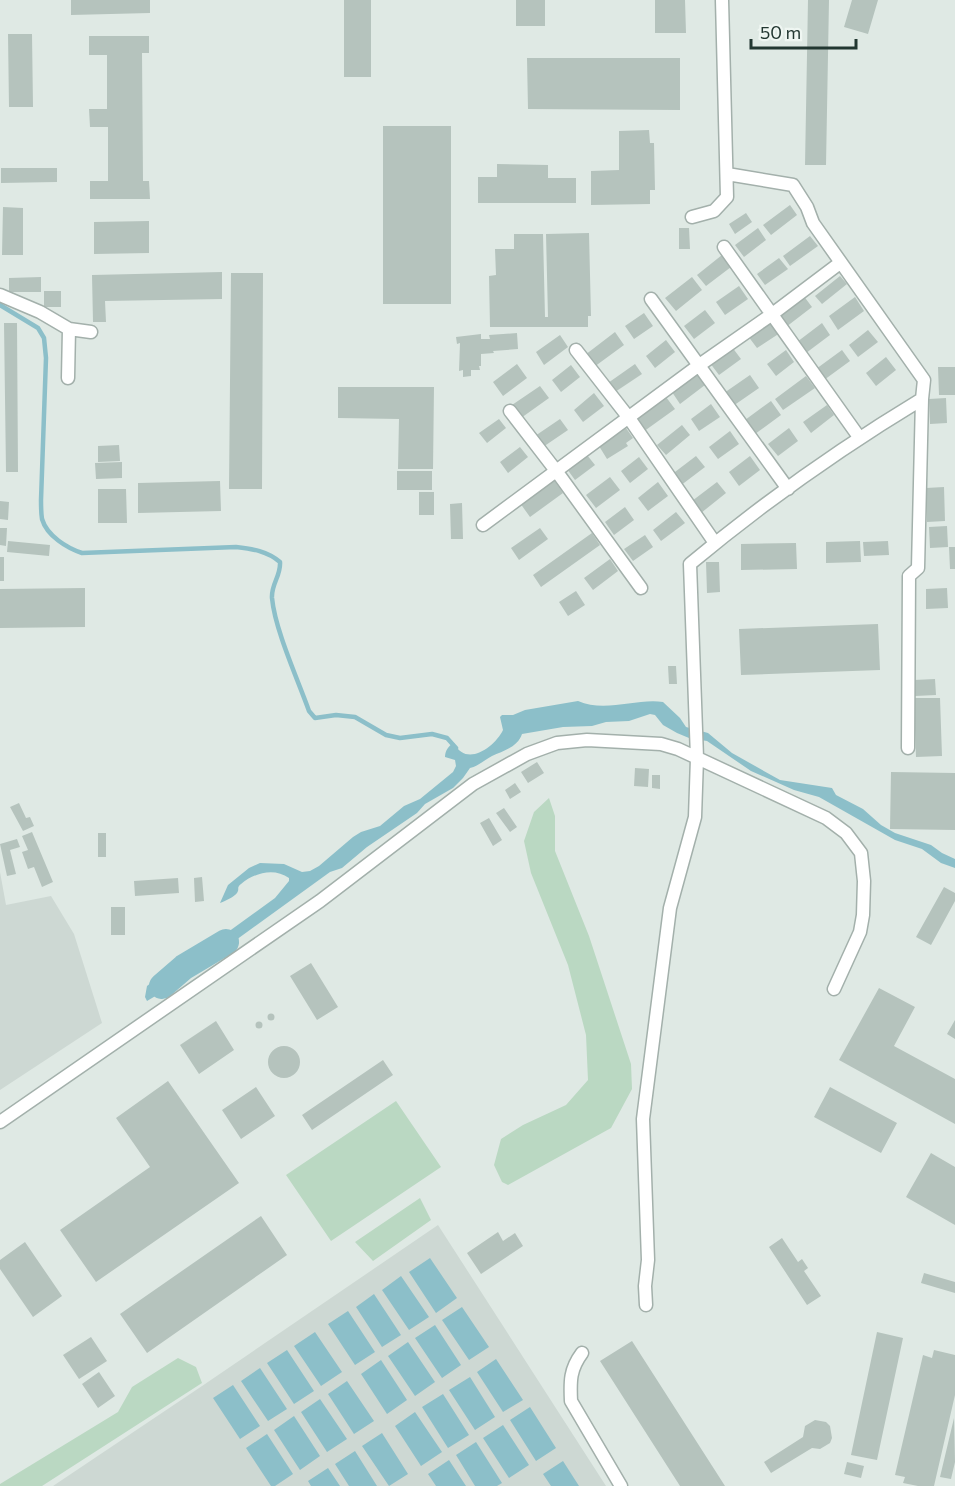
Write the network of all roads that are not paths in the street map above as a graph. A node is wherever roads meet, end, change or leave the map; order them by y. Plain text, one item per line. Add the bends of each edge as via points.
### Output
1 (722, 0) edge
2 (728, 174) junction
3 (692, 217) dead end
4 (724, 247) dead end
5 (840, 262) junction
6 (0, 295) edge
7 (651, 299) dead end
8 (771, 315) junction
9 (69, 328) junction
10 (91, 332) dead end
11 (576, 350) dead end
12 (698, 366) junction
13 (68, 378) dead end
14 (922, 399) junction
15 (510, 411) dead end
16 (629, 418) junction
17 (859, 437) junction
18 (557, 472) junction
19 (788, 489) junction
20 (483, 525) dead end
21 (715, 543) junction
22 (641, 588) dead end
23 (908, 748) dead end
24 (697, 758) junction
25 (834, 989) dead end
26 (0, 1122) edge
27 (646, 1305) dead end
28 (582, 1353) dead end
29 (621, 1486) edge

1 - 2 street
2 - 3 street via 727,196 714,211
2 - 5 street via 793,185
4 - 8 street
5 - 8 street
5 - 14 street via 924,380
6 - 9 street
7 - 12 street
8 - 12 street
8 - 17 street
9 - 10 street
9 - 13 street
11 - 16 street
12 - 16 street
12 - 19 street
14 - 17 street
14 - 23 street via 918,568 909,576
15 - 18 street
16 - 18 street
16 - 21 street
17 - 19 street
18 - 20 street
18 - 22 street
19 - 21 street
21 - 24 street via 690,564
24 - 25 street via 826,818 846,833 861,853 864,881 860,932
24 - 26 street via 662,744 587,740 557,743 527,754 473,784 320,902
24 - 27 street via 694,817 670,908 643,1119
28 - 29 street via 573,1365 571,1401

